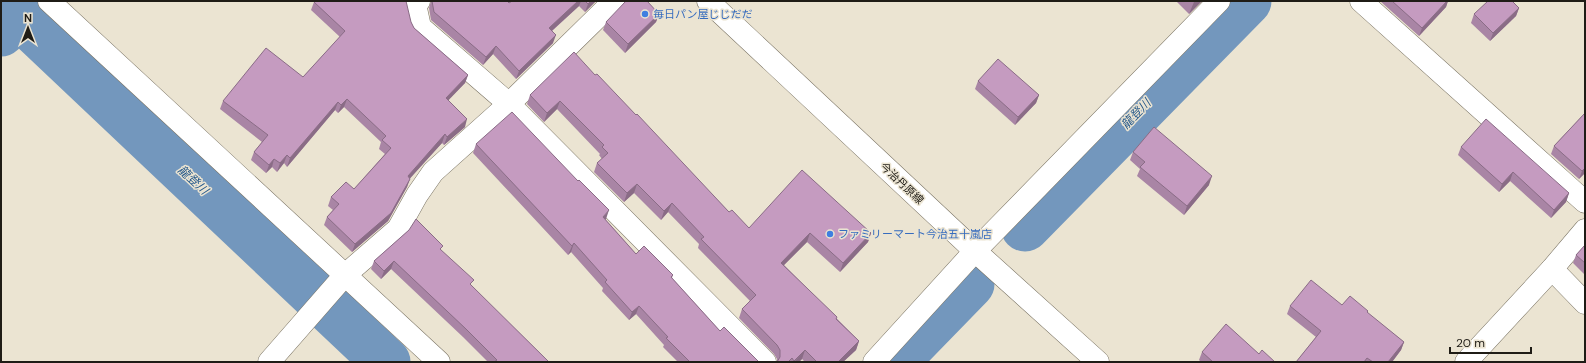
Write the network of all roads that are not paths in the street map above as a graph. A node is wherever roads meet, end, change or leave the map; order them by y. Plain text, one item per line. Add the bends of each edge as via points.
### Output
1 (49, 1) edge
2 (419, 1) edge
3 (614, 1) edge
4 (708, 1) edge
5 (1219, 1) edge
6 (1361, 1) edge
7 (509, 104) junction
8 (1585, 202) edge
9 (1585, 230) edge
10 (975, 251) junction
11 (1552, 269) junction
12 (344, 276) junction
13 (1585, 304) edge
14 (269, 362) edge
15 (439, 362) edge
16 (765, 362) edge
17 (875, 362) edge
18 (1098, 362) edge
19 (1466, 362) edge

1 - 12 street
2 - 7 street via 415,4 420,27
3 - 7 street
4 - 10 street, 今治丹原線
5 - 10 street
6 - 8 street
7 - 12 street via 433,172 398,229
7 - 16 street
9 - 11 street
10 - 17 street
10 - 18 street, 今治丹原線
11 - 13 street
11 - 19 street
12 - 14 street
12 - 15 street

